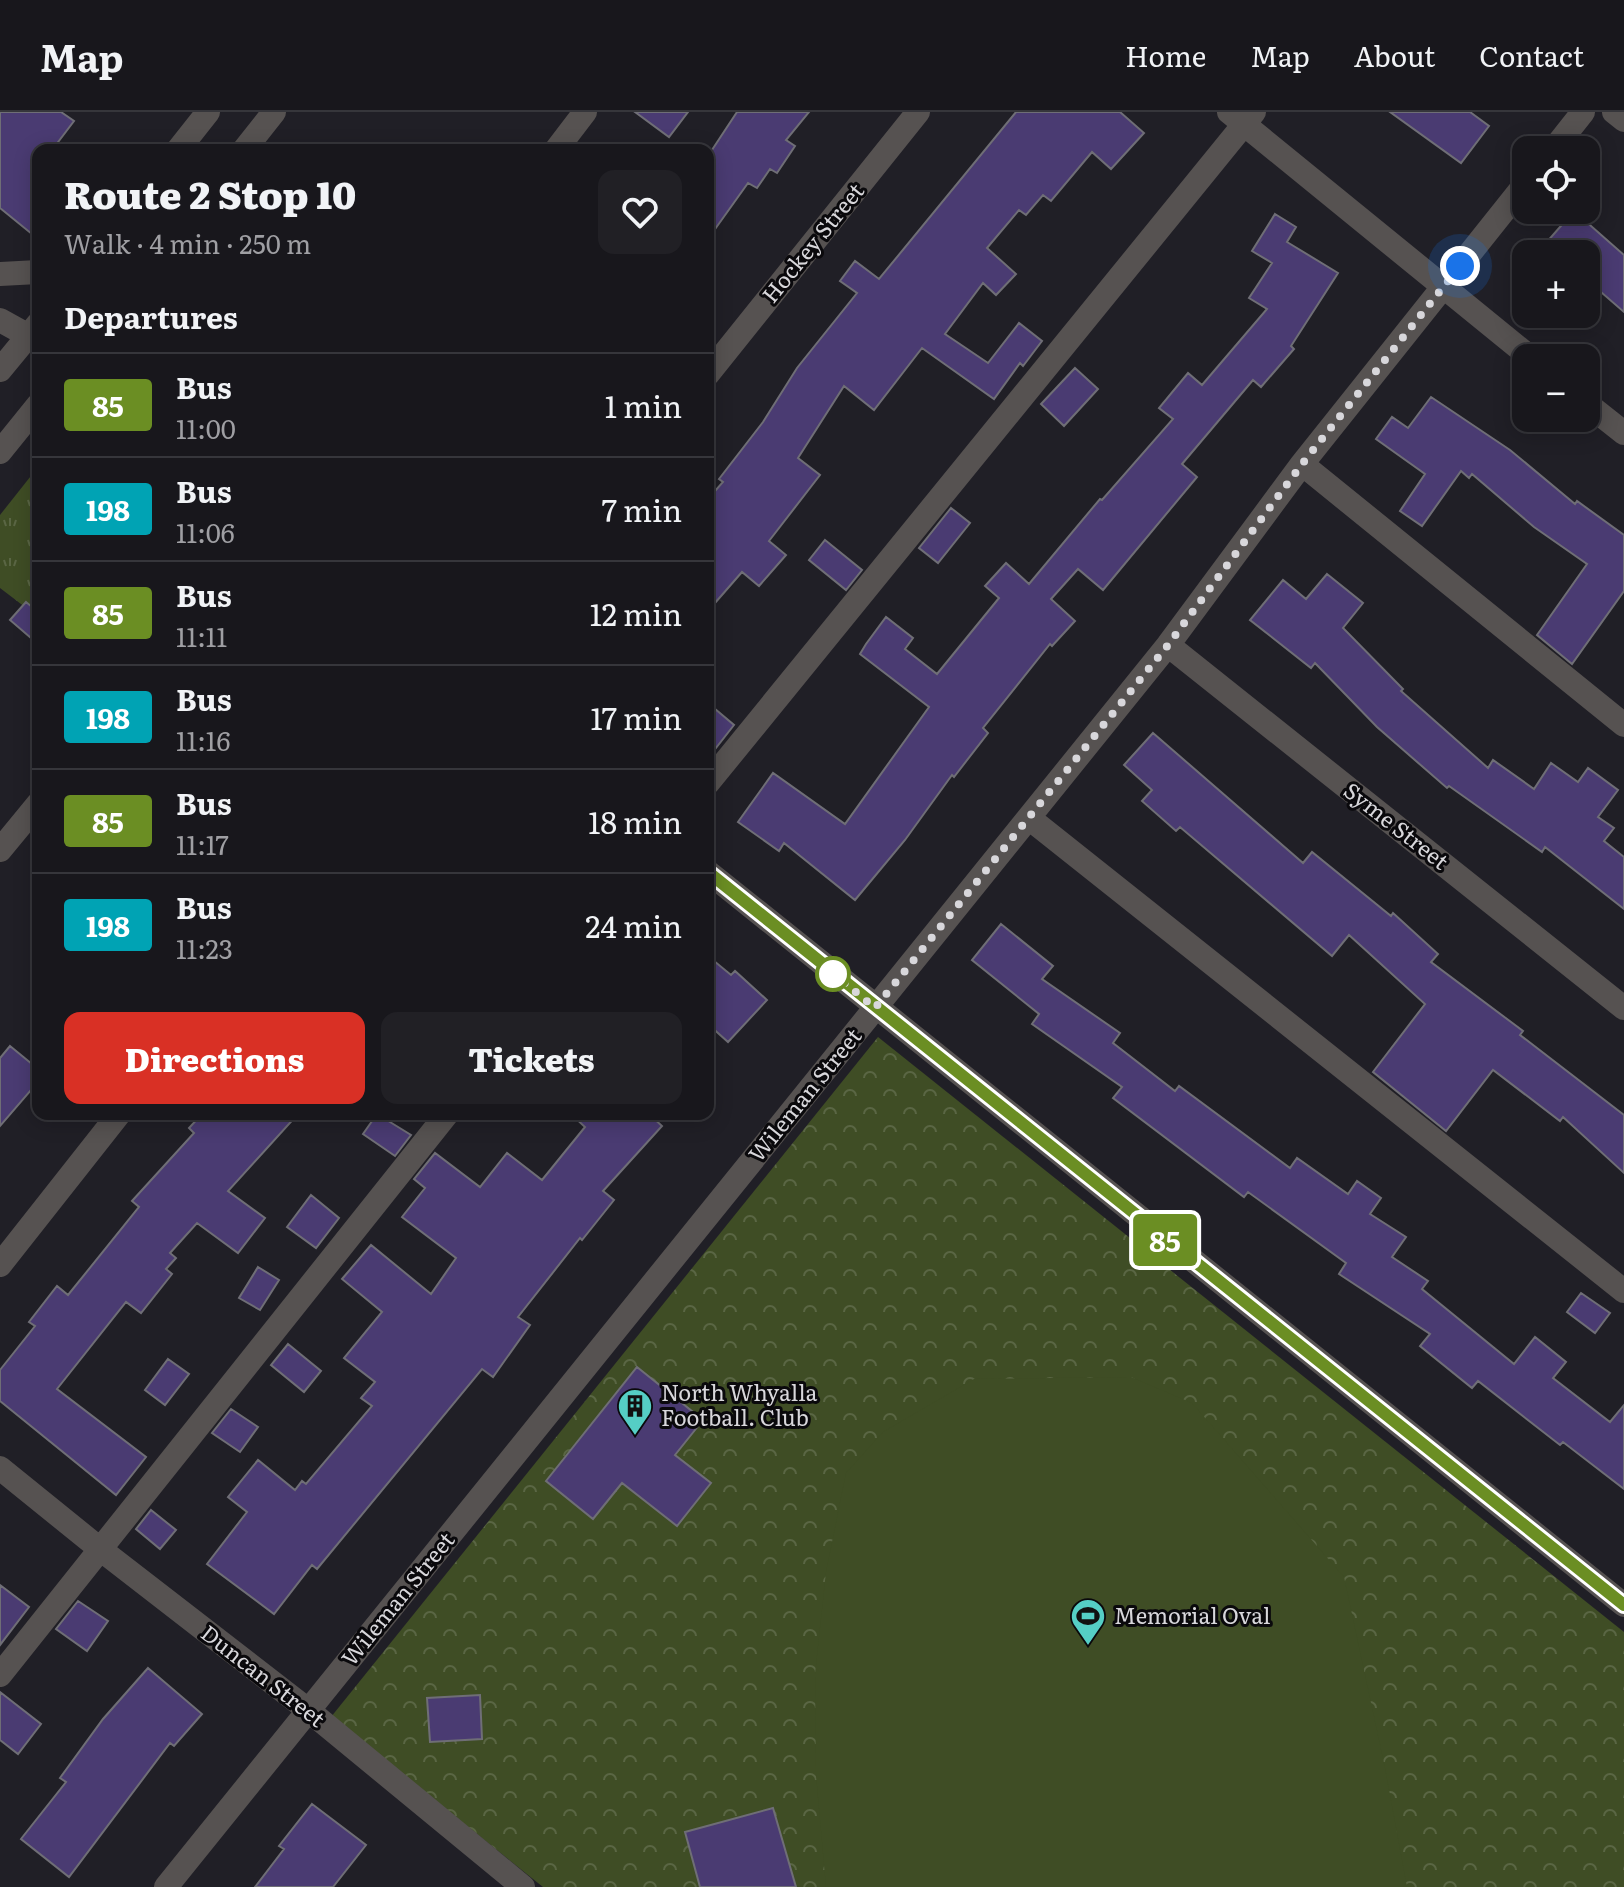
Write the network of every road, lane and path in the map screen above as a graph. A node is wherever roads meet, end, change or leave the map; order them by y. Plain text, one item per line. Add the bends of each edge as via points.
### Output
1 (208, 112) edge
2 (274, 112) edge
3 (585, 112) edge
4 (918, 112) edge
5 (1583, 112) edge
6 (1614, 112) edge
7 (1242, 116) edge
8 (1624, 120) edge
9 (1564, 136) edge
10 (183, 144) edge
11 (249, 144) edge
12 (561, 144) edge
13 (1512, 201) edge
14 (32, 272) edge
15 (0, 274) edge
16 (1443, 287) junction
17 (0, 320) edge
18 (32, 333) edge
19 (32, 337) edge
20 (1514, 344) edge
21 (714, 367) edge
22 (0, 370) edge
23 (32, 412) edge
24 (1600, 414) edge
25 (1624, 433) edge
26 (0, 452) edge
27 (1302, 464) junction
28 (1168, 645) junction
29 (1624, 725) edge
30 (714, 776) edge
31 (32, 811) edge
32 (1029, 818) junction
33 (0, 850) edge
34 (714, 877) edge
35 (875, 1008) junction
36 (1624, 1008) edge
37 (114, 1120) edge
38 (442, 1120) edge
39 (0, 1265) edge
40 (1624, 1291) edge
41 (0, 1468) edge
42 (100, 1549) junction
43 (1624, 1605) edge
44 (0, 1675) edge
45 (308, 1710) junction
46 (508, 1882) edge
47 (166, 1887) edge

1 - 10 street
2 - 11 street
3 - 12 street
4 - 21 street, Hockey Street
5 - 9 street
6 - 8 street
7 - 16 street
7 - 30 street
13 - 16 street, Wileman Street
14 - 15 street
16 - 20 street
16 - 27 street, Wileman Street
17 - 18 street
19 - 22 street
23 - 26 street
24 - 25 street
27 - 28 street, Wileman Street
27 - 29 street
28 - 32 street, Wileman Street
28 - 36 street, Syme Street
31 - 33 street
32 - 35 street, Wileman Street
32 - 40 street
34 - 35 street
35 - 43 street
35 - 45 street, Wileman Street
37 - 39 street
38 - 42 street
41 - 42 street, Duncan Street
42 - 44 street
42 - 45 street, Duncan Street
45 - 46 street, Duncan Street
45 - 47 street, Wileman Street

